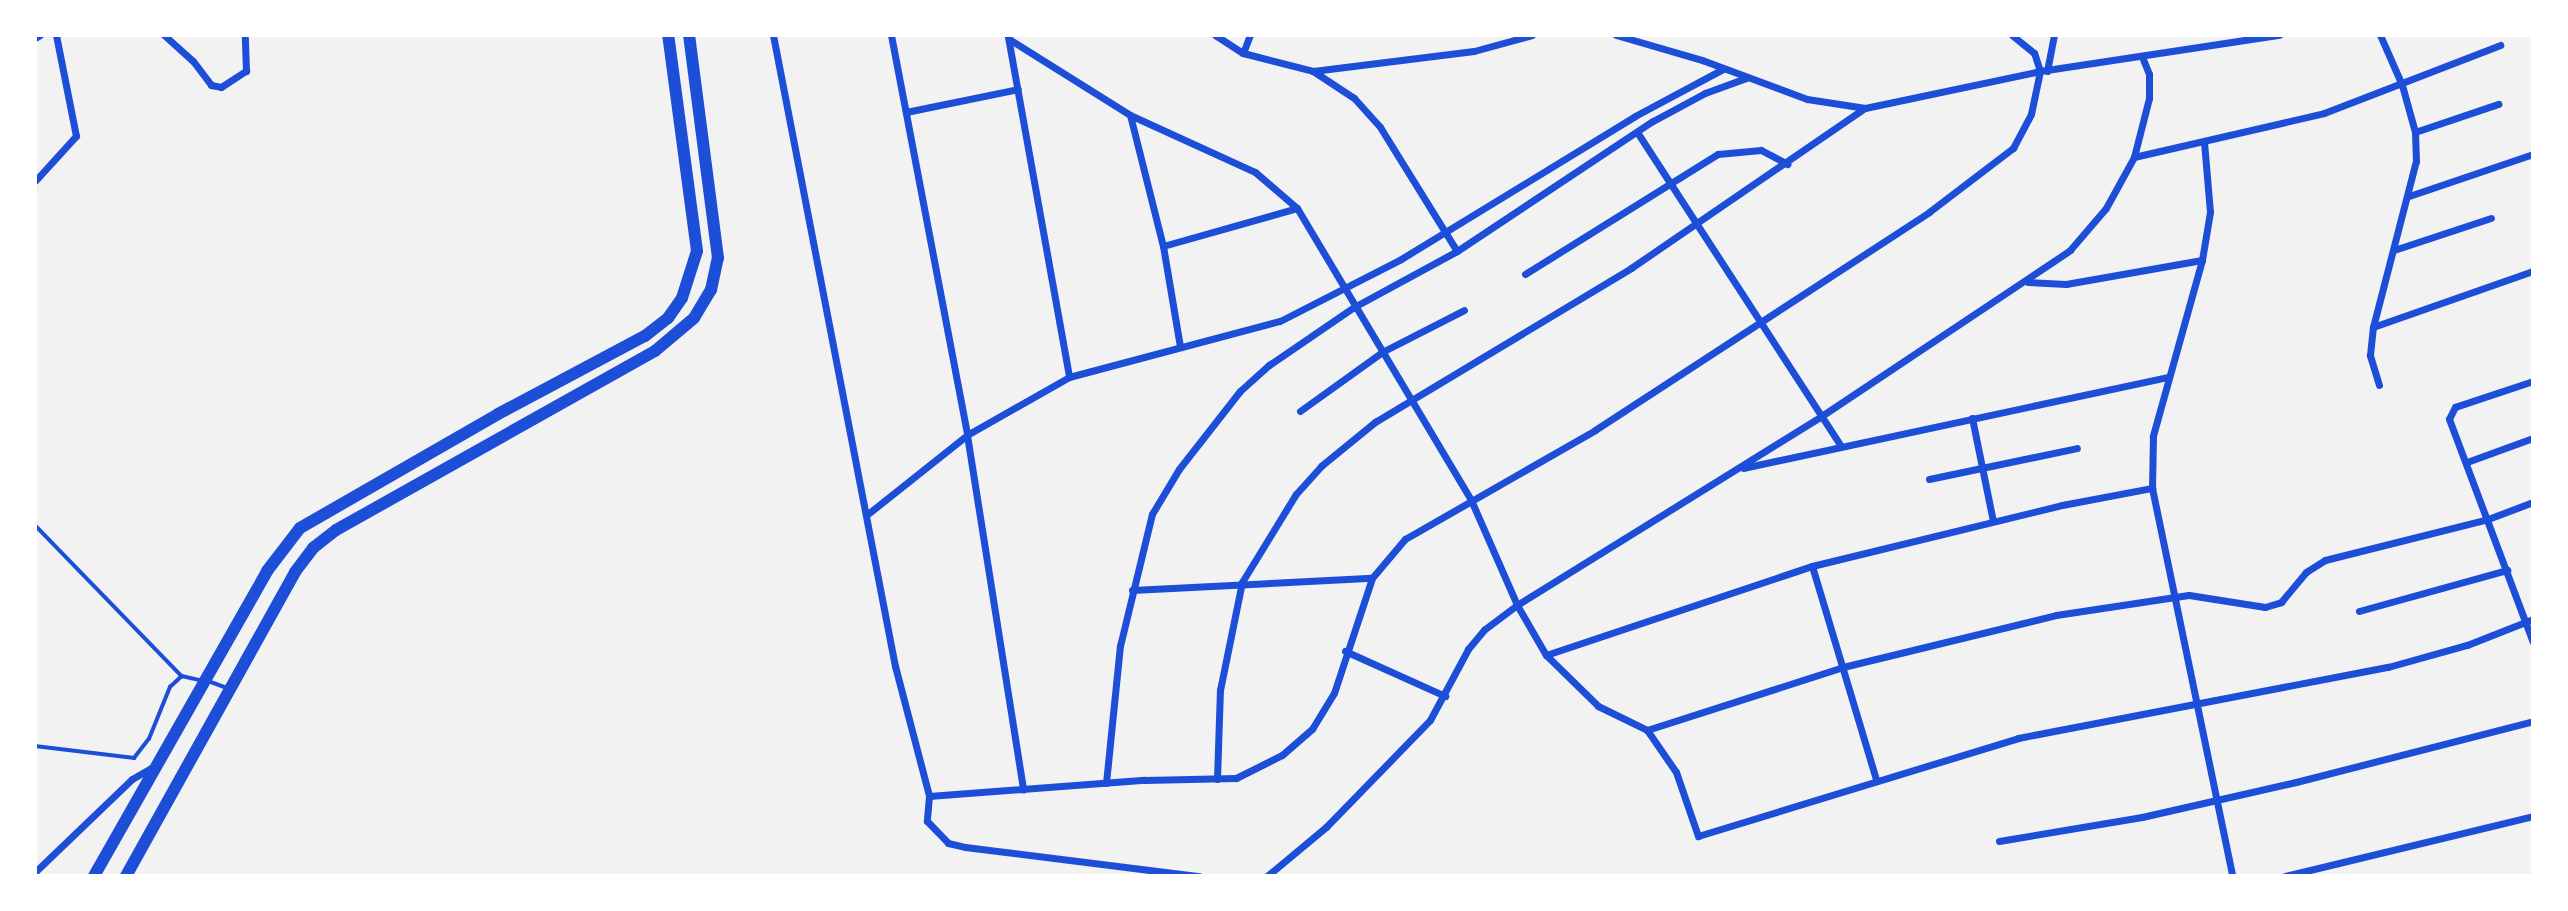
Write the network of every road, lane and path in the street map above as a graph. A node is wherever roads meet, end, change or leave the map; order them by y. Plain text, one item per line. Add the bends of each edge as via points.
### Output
1 (40, 35) edge
2 (56, 35) edge
3 (164, 35) edge
4 (245, 35) edge
5 (668, 35) edge
6 (689, 35) edge
7 (773, 35) edge
8 (891, 35) edge
9 (1215, 35) edge
10 (1250, 35) edge
11 (1532, 35) edge
12 (1616, 35) edge
13 (2012, 35) edge
14 (2054, 35) edge
15 (2279, 35) edge
16 (2381, 35) edge
17 (1009, 37) edge
18 (35, 38) edge
19 (1646, 38) edge
20 (2500, 44) dead end
21 (1243, 53) junction
22 (2143, 59) junction
23 (1723, 69) junction
24 (1313, 71) junction
25 (2044, 71) junction
26 (1745, 78) junction
27 (2402, 85) junction
28 (1018, 89) junction
29 (2498, 104) dead end
30 (1865, 108) junction
31 (906, 112) junction
32 (1130, 115) junction
33 (1637, 132) junction
34 (2415, 132) junction
35 (2204, 142) junction
36 (2533, 154) edge
37 (2134, 157) junction
38 (1787, 163) junction
39 (1670, 180) junction
40 (35, 181) edge
41 (2409, 195) junction
42 (1297, 208) junction
43 (2491, 218) dead end
44 (1699, 224) junction
45 (1444, 231) junction
46 (1163, 246) junction
47 (2394, 250) junction
48 (1457, 251) junction
49 (2202, 260) junction
50 (2533, 271) edge
51 (1525, 274) dead end
52 (2028, 282) junction
53 (1346, 289) junction
54 (1354, 307) junction
55 (1464, 310) dead end
56 (1762, 320) junction
57 (2373, 327) junction
58 (1180, 347) junction
59 (1382, 352) junction
60 (1069, 377) junction
61 (2168, 377) junction
62 (2533, 381) edge
63 (2379, 385) dead end
64 (1412, 400) junction
65 (1300, 411) dead end
66 (1823, 415) junction
67 (1972, 418) junction
68 (967, 435) junction
69 (2533, 438) edge
70 (1841, 446) junction
71 (2077, 448) dead end
72 (2467, 462) junction
73 (1736, 469) junction
74 (1983, 470) junction
75 (1929, 480) dead end
76 (2152, 488) junction
77 (1471, 500) junction
78 (2533, 502) edge
79 (869, 513) junction
80 (2488, 519) junction
81 (1993, 521) junction
82 (35, 525) edge
83 (1812, 566) junction
84 (2507, 570) junction
85 (1372, 578) junction
86 (1241, 585) junction
87 (1132, 590) junction
88 (2172, 596) junction
89 (1517, 604) junction
90 (2359, 611) dead end
91 (2529, 620) edge
92 (2533, 642) edge
93 (1345, 651) junction
94 (1546, 655) junction
95 (1843, 667) junction
96 (182, 676) junction
97 (206, 681) junction
98 (230, 689) junction
99 (1445, 696) junction
100 (2194, 708) junction
101 (2533, 721) edge
102 (1647, 730) junction
103 (35, 746) edge
104 (153, 767) junction
105 (1217, 779) junction
106 (1876, 779) junction
107 (1106, 783) junction
108 (1023, 790) junction
109 (929, 796) junction
110 (2213, 800) junction
111 (2533, 816) edge
112 (1999, 841) dead end
113 (35, 872) edge
114 (94, 876) edge
115 (126, 876) edge
116 (1199, 876) edge
117 (1267, 876) edge
118 (2232, 876) edge
119 (2285, 876) edge

1 - 18 street
2 - 40 street via 76,136
3 - 4 street via 211,85 221,87 246,71
5 - 97 main road via 697,251 692,275 668,318 645,336 300,528 267,571
6 - 98 main road via 718,258 711,290 694,318 655,351 321,542 295,572
7 - 79 street
8 - 31 street
9 - 21 street
10 - 21 street
11 - 24 street via 1474,51
12 - 19 street
13 - 25 street via 2034,53
14 - 25 street
15 - 22 street
16 - 27 street
17 - 28 street
17 - 32 street
19 - 23 street
20 - 27 street
21 - 24 street
22 - 25 street
22 - 37 street via 2149,74 2149,97
23 - 26 street
23 - 45 street via 1635,116
24 - 45 street via 1354,98 1380,127
25 - 30 street
25 - 56 street via 2023,132 2004,156 1929,212
26 - 30 street via 1807,99
26 - 33 street via 1705,93
27 - 34 street
27 - 35 street via 2324,113
28 - 31 street
28 - 60 street
29 - 34 street
30 - 38 street
31 - 68 street
32 - 42 street via 1255,172
32 - 46 street
33 - 39 street
33 - 48 street
34 - 41 street via 2416,161
35 - 37 street
35 - 49 street via 2211,191
36 - 41 street
37 - 52 street via 2089,230
38 - 39 street via 1761,150 1730,151
38 - 44 street
39 - 44 street
39 - 51 street
41 - 47 street
42 - 46 street
42 - 53 street
43 - 47 street
44 - 56 street
44 - 64 street
45 - 48 street
45 - 53 street
46 - 58 street
47 - 57 street
48 - 54 street
49 - 52 street via 2066,284
49 - 61 street
50 - 57 street
52 - 66 street
53 - 54 street
53 - 58 street via 1280,321
54 - 59 street
54 - 87 street via 1269,365 1240,391 1205,435 1152,514
55 - 59 street
56 - 66 street
56 - 77 street via 1595,430
57 - 63 street via 2370,355
58 - 60 street
59 - 64 street
59 - 65 street
60 - 68 street
61 - 67 street
61 - 76 street via 2153,436
62 - 72 street via 2455,407 2450,416
64 - 77 street
64 - 86 street via 1375,422 1321,466 1296,494
66 - 70 street
66 - 73 street
67 - 70 street
67 - 74 street
68 - 79 street
68 - 108 street
69 - 72 street
70 - 73 street
71 - 74 street
72 - 80 street
73 - 89 street
74 - 75 street
74 - 81 street
76 - 81 street
76 - 88 street
77 - 85 street via 1405,539
77 - 89 street
78 - 80 street
79 - 109 street via 910,733
80 - 84 street
80 - 88 street via 2325,560 2306,572 2281,602 2265,607
81 - 83 street
82 - 96 lane
83 - 94 street
83 - 95 street
84 - 90 street
84 - 91 street
85 - 86 street
85 - 93 street
86 - 87 street
86 - 105 street via 1222,677
87 - 107 street via 1111,710
88 - 95 street via 2056,615
88 - 100 street
89 - 94 street
89 - 99 street via 1468,649
91 - 92 street
91 - 100 street via 2429,657
93 - 99 street
93 - 105 street via 1334,693 1312,729 1262,768 1236,778
94 - 102 street via 1598,706
95 - 102 street
95 - 106 street
96 - 97 lane
96 - 103 lane via 170,687 149,739 134,758
97 - 98 lane
97 - 104 main road
98 - 115 main road
99 - 117 street via 1430,720 1325,827
100 - 106 street via 2018,738
100 - 110 street
101 - 110 street
102 - 106 street via 1676,772 1698,836
104 - 113 street via 132,779
104 - 114 main road
105 - 107 street
107 - 108 street
108 - 109 street
109 - 116 street via 927,821 948,843 1009,856
110 - 112 street
110 - 118 street
111 - 119 street

